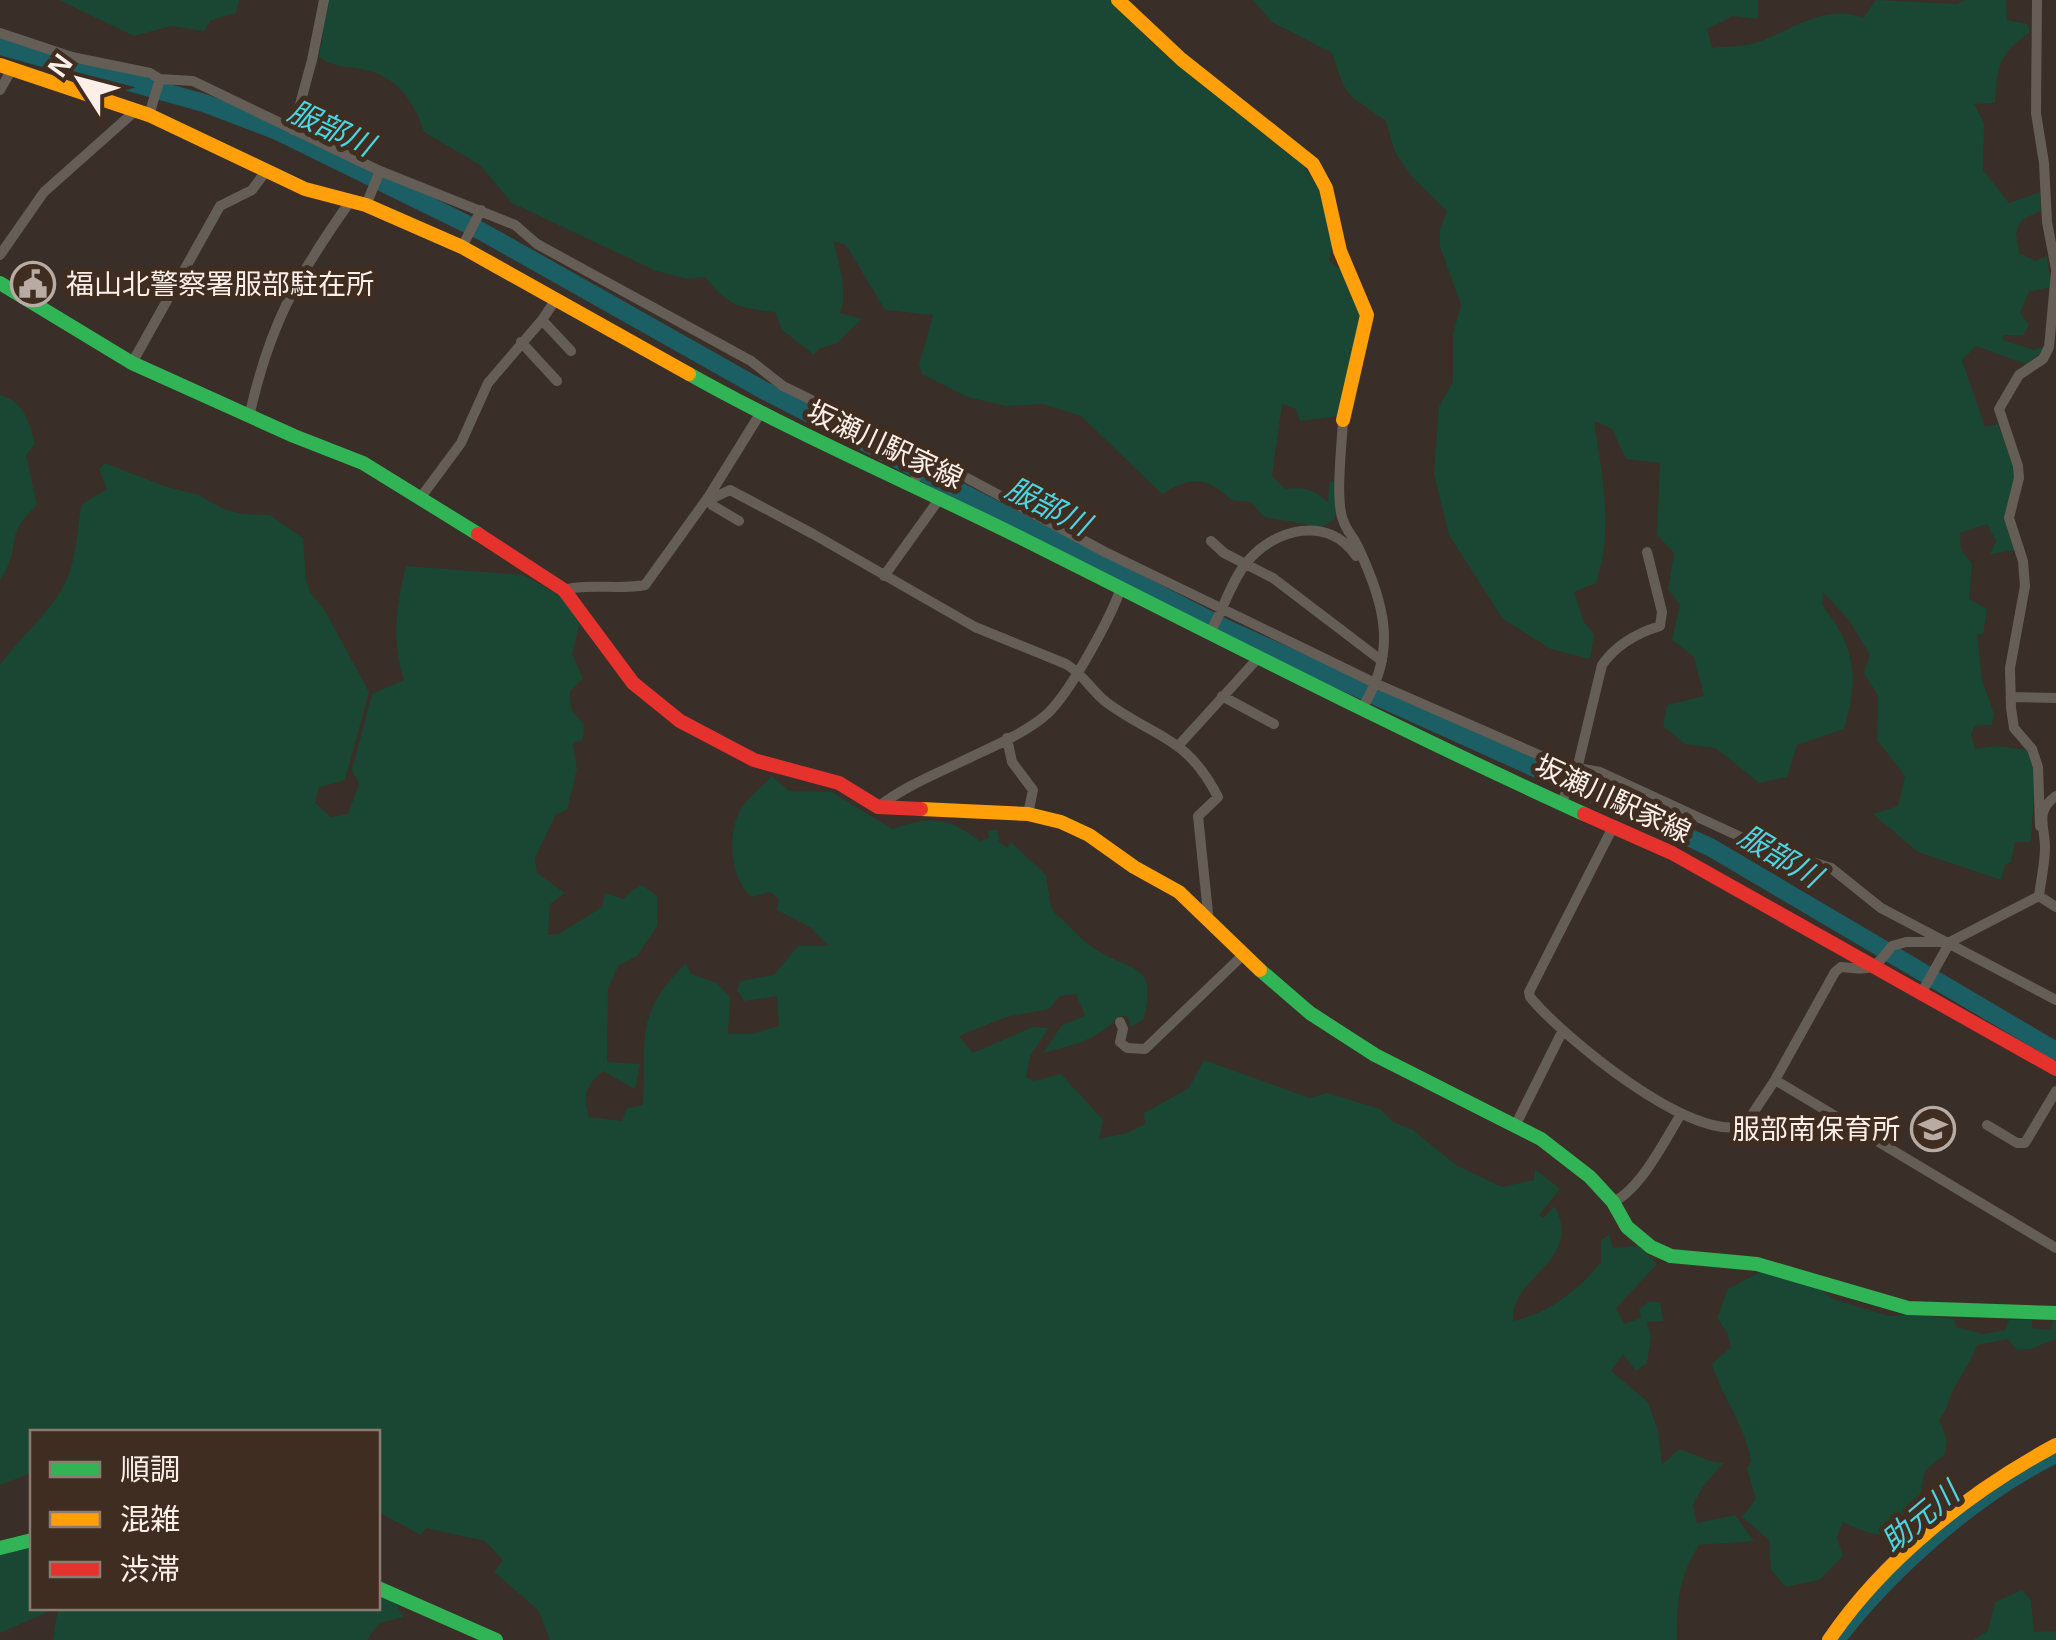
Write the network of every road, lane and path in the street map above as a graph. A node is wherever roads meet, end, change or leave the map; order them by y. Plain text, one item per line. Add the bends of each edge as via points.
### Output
1 (324, 0) edge
2 (1118, 0) edge
3 (2037, 0) edge
4 (0, 33) edge
5 (6, 67) edge
6 (160, 82) junction
7 (0, 90) edge
8 (145, 111) junction
9 (293, 130) junction
10 (266, 170) junction
11 (380, 172) junction
12 (369, 198) junction
13 (349, 203) junction
14 (480, 213) junction
15 (463, 244) junction
16 (0, 255) edge
17 (2056, 270) edge
18 (0, 284) edge
19 (556, 299) junction
20 (542, 320) junction
21 (521, 342) junction
22 (571, 350) dead end
23 (132, 363) junction
24 (557, 381) dead end
25 (760, 414) junction
26 (249, 417) junction
27 (1344, 420) joint
28 (926, 456) junction
29 (914, 481) junction
30 (708, 496) junction
31 (421, 497) junction
32 (940, 498) junction
33 (739, 521) dead end
34 (1211, 541) dead end
35 (1648, 552) dead end
36 (1245, 564) junction
37 (1367, 570) junction
38 (884, 576) junction
39 (1121, 588) junction
40 (564, 590) junction
41 (1223, 609) junction
42 (1211, 630) junction
43 (1259, 656) junction
44 (1382, 661) junction
45 (1077, 670) junction
46 (1375, 686) junction
47 (1222, 696) junction
48 (2011, 697) junction
49 (2056, 698) edge
50 (1364, 706) junction
51 (1274, 724) dead end
52 (1006, 738) junction
53 (1179, 745) junction
54 (1575, 773) junction
55 (2056, 796) edge
56 (1564, 798) junction
57 (878, 807) junction
58 (1028, 814) junction
59 (1614, 826) junction
60 (2040, 826) junction
61 (2040, 896) junction
62 (2056, 907) edge
63 (1204, 915) junction
64 (1950, 942) junction
65 (1243, 956) junction
66 (1879, 963) junction
67 (1924, 989) junction
68 (2056, 1000) edge
69 (1120, 1022) dead end
70 (1563, 1030) junction
71 (2054, 1068) edge
72 (1775, 1080) junction
73 (2054, 1092) edge
74 (1681, 1114) junction
75 (1987, 1125) dead end
76 (1515, 1126) junction
77 (1612, 1202) junction
78 (2056, 1248) edge
79 (2056, 1313) edge
80 (2056, 1445) edge
81 (30, 1540) edge
82 (0, 1548) edge
83 (380, 1588) edge
84 (496, 1640) edge
85 (1829, 1640) edge

1 - 9 street
2 - 27 street via 1312,164 1326,188 1340,252 1368,315
3 - 17 street via 2036,113
4 - 6 street via 150,73
5 - 7 street
5 - 8 street, 坂瀬川駅家線
6 - 8 street
6 - 9 street via 193,81
8 - 10 street, 坂瀬川駅家線
8 - 16 street via 44,192
9 - 11 street
10 - 13 street, 坂瀬川駅家線
10 - 23 street via 252,190 220,206
11 - 12 street
11 - 14 street
12 - 13 street, 坂瀬川駅家線
12 - 15 street, 坂瀬川駅家線
13 - 26 street via 283,306
14 - 15 street
14 - 28 street via 515,225 783,386
15 - 19 street, 坂瀬川駅家線
17 - 48 street via 2049,346 2043,359 2019,375 1999,409 2018,466 2010,518 2025,586
18 - 23 street
19 - 20 street
19 - 25 street, 坂瀬川駅家線
20 - 21 street
20 - 22 street
21 - 24 street
21 - 31 street via 488,383 461,443
23 - 26 street
25 - 29 street, 坂瀬川駅家線
25 - 30 street
26 - 31 street via 363,463
27 - 37 street via 1342,518
28 - 29 street
28 - 41 street
29 - 32 street, 坂瀬川駅家線
30 - 33 street
30 - 38 street via 730,490
30 - 40 street via 645,585
31 - 40 street
32 - 38 street
32 - 39 street, 坂瀬川駅家線
34 - 36 street
35 - 54 street via 1660,626 1612,651 1602,665
36 - 37 street via 1267,543 1314,529 1346,541
36 - 41 street
36 - 44 street via 1274,578
37 - 44 street via 1385,616
38 - 45 street via 975,626
39 - 42 street, 坂瀬川駅家線
39 - 45 street
40 - 57 street via 633,683 680,721 754,760 840,783
41 - 42 street
41 - 46 street
42 - 43 street, 坂瀬川駅家線
43 - 47 street
43 - 50 street, 坂瀬川駅家線
44 - 46 street
45 - 52 street via 1044,716
45 - 53 street via 1104,700
46 - 50 street
46 - 54 street
47 - 51 street
47 - 53 street
48 - 49 street
48 - 60 street via 2014,728 2038,767
50 - 56 street, 坂瀬川駅家線 via 1470,762
52 - 57 street
52 - 58 street via 1012,762 1032,790
53 - 63 street via 1218,797 1198,816
54 - 56 street
54 - 64 street via 1600,772 1756,844 1832,868 1882,908
55 - 60 street
56 - 59 street, 坂瀬川駅家線
57 - 58 street
58 - 63 street via 1089,836
59 - 66 street, 坂瀬川駅家線
59 - 70 street via 1529,992
60 - 61 street via 2046,843
61 - 62 street
61 - 64 street
63 - 65 street
64 - 66 street via 1892,946
64 - 67 street
64 - 68 street
65 - 69 street via 1145,1049 1120,1042
65 - 76 street via 1310,1013 1376,1055
66 - 67 street, 坂瀬川駅家線
66 - 72 street via 1870,970 1835,972
67 - 71 street, 坂瀬川駅家線
70 - 74 street
70 - 76 street
71 - 73 street via 2048,1074
72 - 74 street via 1736,1128
72 - 78 street
73 - 75 street via 2025,1143
74 - 77 street via 1654,1158
76 - 77 street via 1566,1158
77 - 79 street via 1627,1227 1671,1256 1758,1264 1908,1308
80 - 85 street via 1935,1530 1864,1594
81 - 82 street
83 - 84 street

